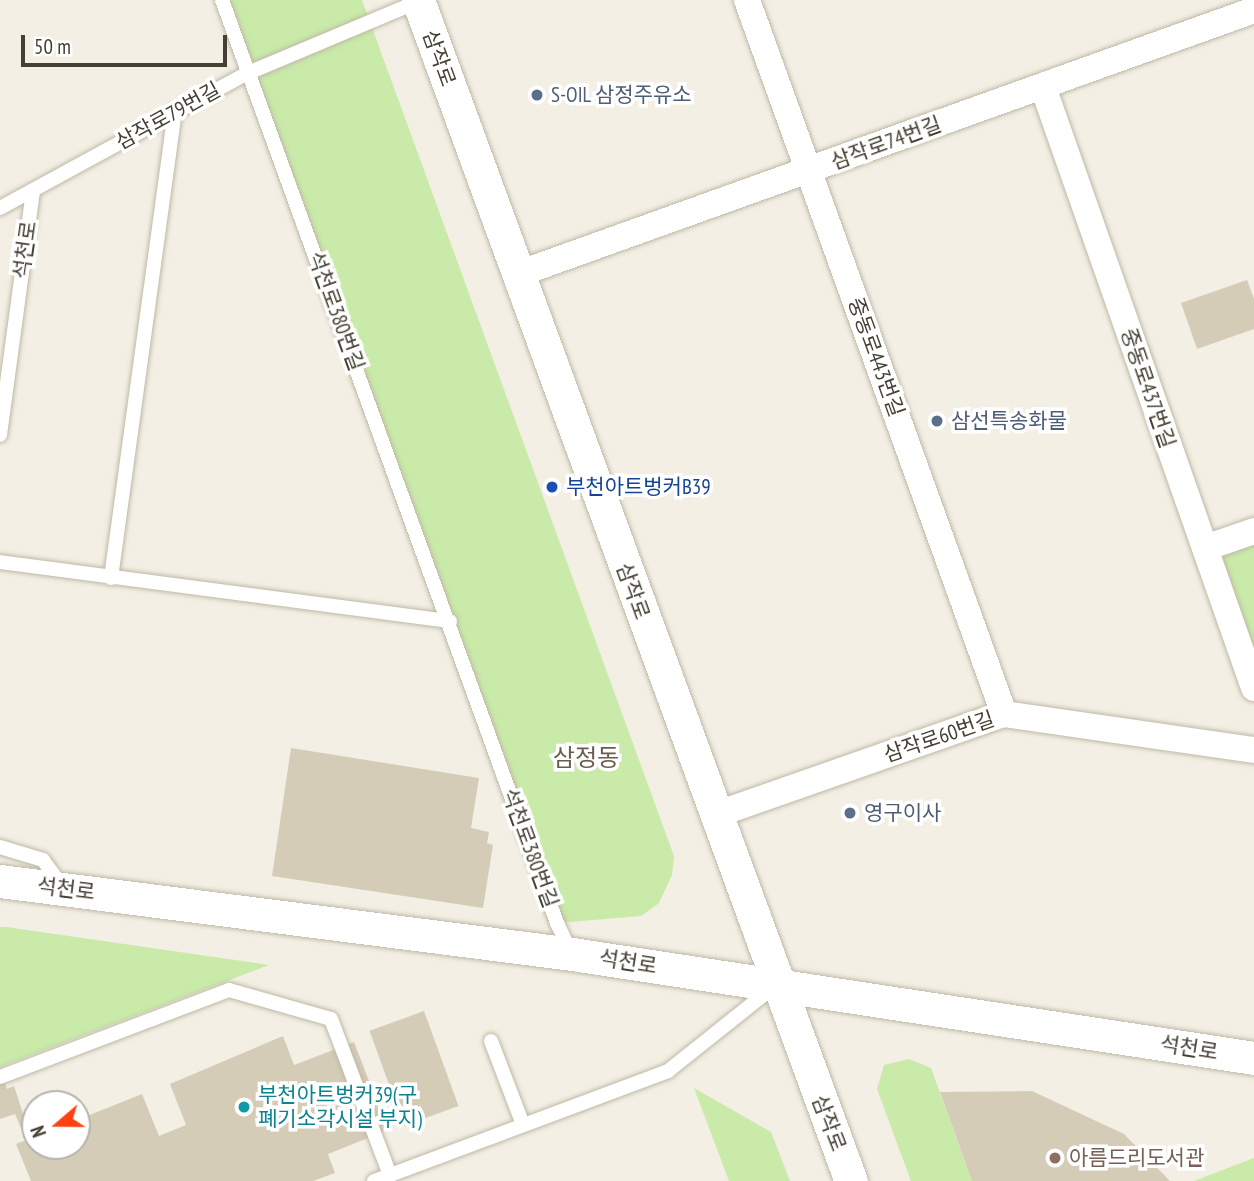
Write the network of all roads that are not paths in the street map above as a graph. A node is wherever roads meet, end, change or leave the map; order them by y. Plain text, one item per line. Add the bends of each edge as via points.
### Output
1 (222, 0) edge
2 (420, 0) edge
3 (747, 0) edge
4 (1254, 10) edge
5 (248, 73) junction
6 (1043, 87) junction
7 (175, 111) junction
8 (809, 171) junction
9 (33, 191) junction
10 (0, 208) edge
11 (518, 274) junction
12 (0, 435) edge
13 (1254, 531) edge
14 (1205, 548) junction
15 (0, 562) edge
16 (111, 578) junction
17 (450, 621) junction
18 (1254, 688) edge
19 (1004, 715) junction
20 (1254, 750) edge
21 (715, 815) junction
22 (0, 847) edge
23 (0, 881) edge
24 (63, 888) junction
25 (572, 954) junction
26 (776, 985) junction
27 (491, 1041) dead end
28 (1254, 1058) edge
29 (0, 1077) edge
30 (523, 1125) junction
31 (390, 1175) junction
32 (374, 1181) edge
33 (850, 1181) edge

1 - 5 lane, 석천로380번길
2 - 5 lane, 삼작로79번길
2 - 11 street, 삼작로
3 - 8 street, 중동로443번길
4 - 6 street, 삼작로74번길
5 - 7 lane, 삼작로79번길
5 - 17 lane, 석천로380번길
6 - 8 street, 삼작로74번길
6 - 14 street, 중동로437번길
7 - 9 lane, 삼작로79번길
7 - 16 lane
8 - 11 street, 삼작로74번길
8 - 19 street, 중동로443번길
9 - 10 lane, 삼작로79번길
9 - 12 lane, 석천로
11 - 21 street, 삼작로
13 - 14 street
14 - 18 street, 중동로437번길
15 - 16 lane
16 - 17 lane
17 - 25 lane, 석천로380번길
19 - 20 street, 삼작로60번길
19 - 21 street, 삼작로60번길
21 - 26 street, 삼작로
22 - 24 lane via 43,860
23 - 24 street, 석천로
24 - 25 street, 석천로
25 - 26 street, 석천로
26 - 28 street, 석천로
26 - 30 lane via 668,1071
26 - 33 street, 삼작로
27 - 30 lane
29 - 31 lane via 229,990 331,1019
30 - 31 lane
31 - 32 lane

